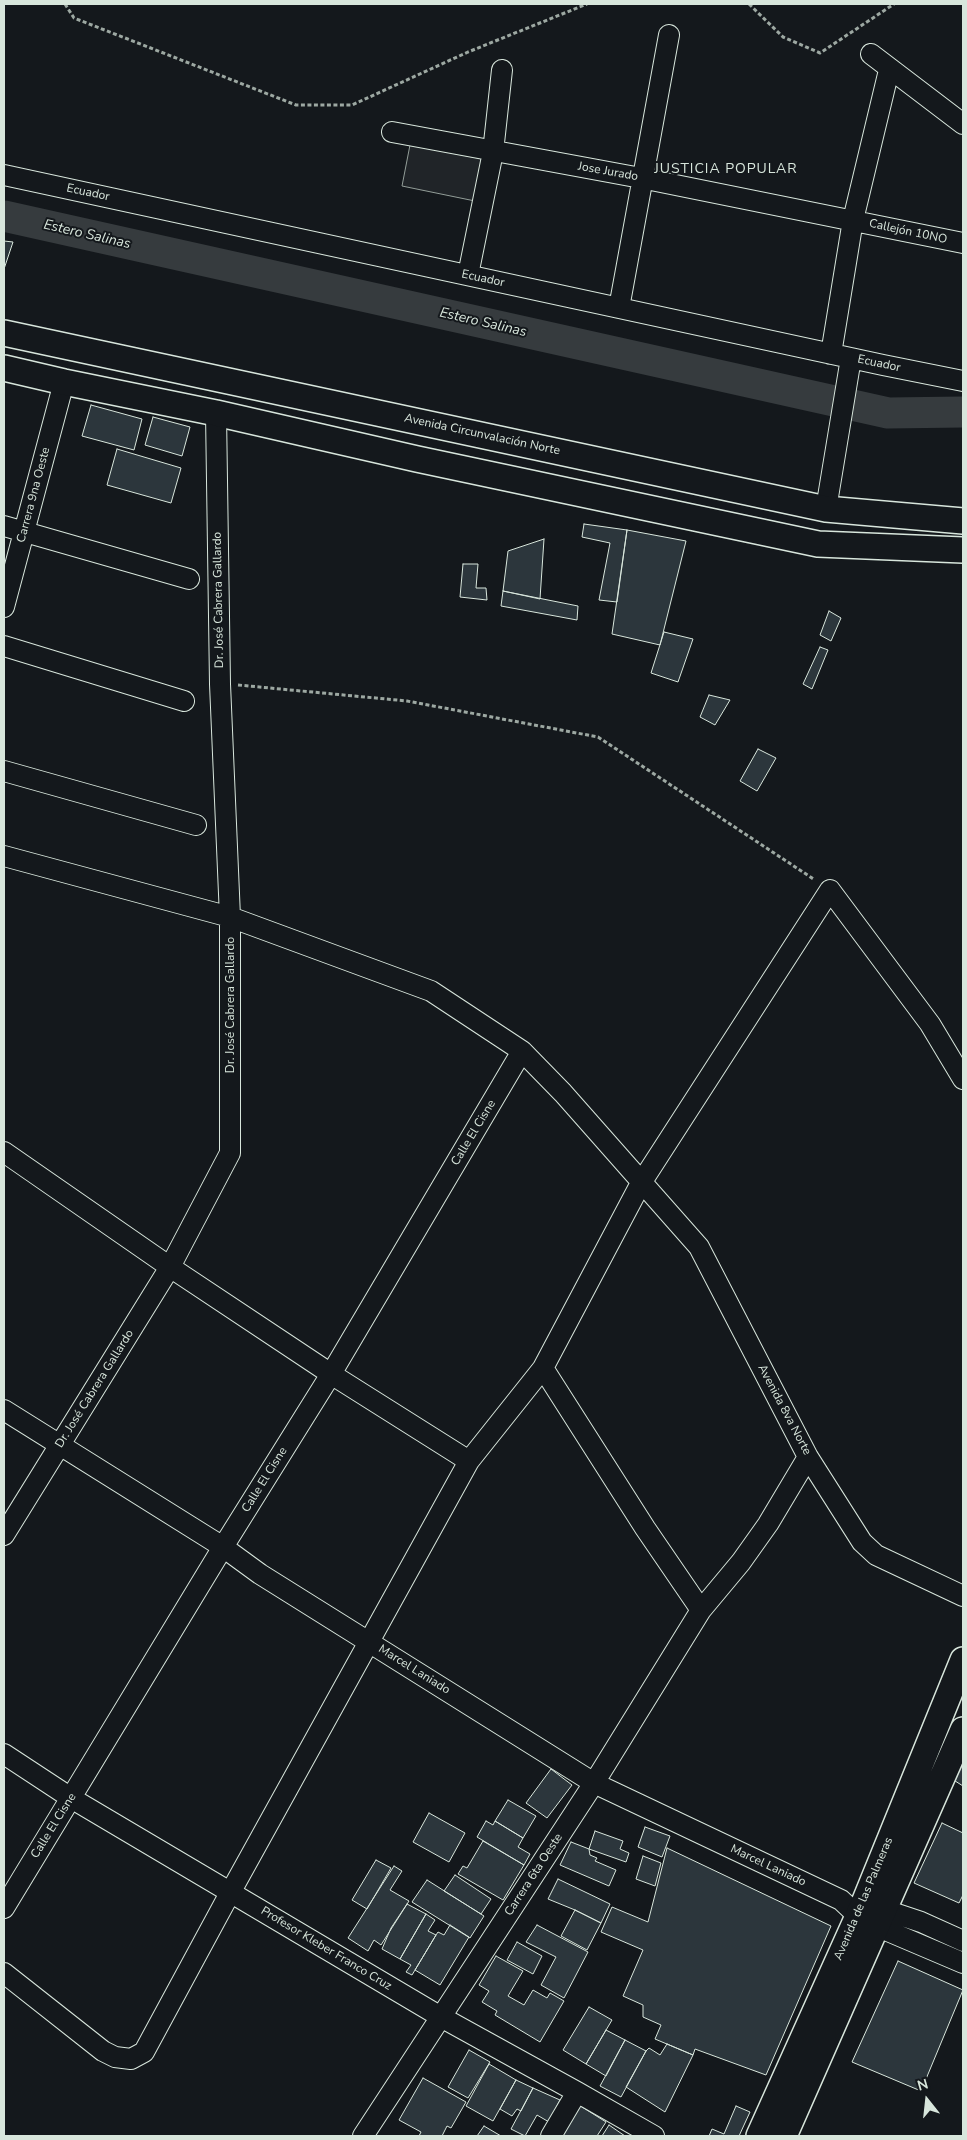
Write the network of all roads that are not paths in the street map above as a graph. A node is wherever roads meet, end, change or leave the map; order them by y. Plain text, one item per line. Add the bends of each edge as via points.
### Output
1 (669, 35) dead end
2 (871, 54) dead end
3 (502, 70) dead end
4 (889, 70) junction
5 (963, 124) edge
6 (392, 132) dead end
7 (493, 152) junction
8 (4, 174) edge
9 (642, 178) junction
10 (853, 220) junction
11 (963, 243) edge
12 (468, 275) junction
13 (619, 308) junction
14 (4, 333) edge
15 (843, 362) junction
16 (4, 368) edge
17 (963, 381) edge
18 (64, 382) junction
19 (272, 389) junction
20 (216, 413) junction
21 (263, 423) junction
22 (826, 509) junction
23 (963, 521) edge
24 (4, 526) edge
25 (24, 531) junction
26 (963, 550) edge
27 (189, 579) dead end
28 (4, 607) edge
29 (4, 646) edge
30 (184, 701) dead end
31 (4, 771) edge
32 (196, 824) dead end
33 (4, 856) edge
34 (230, 917) junction
35 (522, 1051) junction
36 (963, 1079) edge
37 (4, 1152) edge
38 (641, 1183) junction
39 (170, 1267) junction
40 (543, 1368) junction
41 (331, 1374) junction
42 (4, 1410) edge
43 (60, 1446) junction
44 (808, 1457) junction
45 (469, 1462) junction
46 (4, 1535) edge
47 (223, 1547) junction
48 (963, 1596) edge
49 (701, 1610) junction
50 (370, 1642) junction
51 (963, 1660) edge
52 (963, 1730) edge
53 (4, 1754) edge
54 (594, 1783) junction
55 (72, 1798) junction
56 (230, 1892) junction
57 (4, 1908) edge
58 (865, 1911) junction
59 (963, 1941) edge
60 (963, 1963) edge
61 (4, 1973) edge
62 (441, 2017) junction
63 (577, 2092) junction
64 (365, 2136) edge
65 (551, 2136) edge
66 (654, 2136) edge
67 (759, 2136) edge
68 (784, 2136) edge

1 - 9 street
2 - 4 street
3 - 7 street
4 - 5 street
4 - 10 street
6 - 7 street, Jose Jurado
7 - 9 street, Jose Jurado
7 - 12 street
8 - 12 street, Ecuador
9 - 10 street, Jose Jurado
9 - 13 street
10 - 11 street, Callejón 10NO
10 - 15 street
12 - 13 street, Ecuador
13 - 15 street, Ecuador
14 - 19 main road, Avenida Circunvalación Norte
15 - 17 street, Ecuador
15 - 22 street via 839,430
16 - 18 main road
18 - 20 main road
18 - 25 street, Carrera 9na Oeste
19 - 21 main road
19 - 22 main road, Avenida Circunvalación Norte
20 - 21 main road
20 - 34 street, Dr. José Cabrera Gallardo via 220,684
21 - 26 main road via 427,462 818,544
22 - 23 main road, Avenida Circunvalación Norte
24 - 25 street
25 - 27 street
25 - 28 street, Carrera 9na Oeste
29 - 30 street
31 - 32 street
33 - 34 street, Avenida 8va Norte
34 - 35 street, Avenida 8va Norte via 431,991
34 - 39 street, Dr. José Cabrera Gallardo via 230,1153
35 - 38 street, Avenida 8va Norte via 564,1093
35 - 41 street, Calle El Cisne
36 - 38 street via 930,1024 830,890
37 - 39 street
38 - 40 street
38 - 44 street, Avenida 8va Norte via 699,1247
39 - 41 street
39 - 43 street, Dr. José Cabrera Gallardo
40 - 45 street
40 - 49 street
41 - 45 street
41 - 47 street, Calle El Cisne
42 - 43 street, Marcel Laniado
43 - 46 street, Dr. José Cabrera Gallardo
43 - 47 street, Marcel Laniado
44 - 48 street, Avenida 8va Norte via 862,1542 876,1555
44 - 49 street, Carrera 6ta Oeste via 768,1524
45 - 50 street
47 - 50 street, Marcel Laniado via 260,1574
47 - 55 street, Calle El Cisne
49 - 54 street, Carrera 6ta Oeste
50 - 54 street, Marcel Laniado
50 - 56 street
51 - 58 main road, Avenida de las Palmeras
52 - 58 main road, Avenida de las Palmeras
53 - 55 street, Profesor Kleber Franco Cruz
54 - 58 street, Marcel Laniado
54 - 62 street, Carrera 6ta Oeste
55 - 56 street, Profesor Kleber Franco Cruz
55 - 57 street, Calle El Cisne
56 - 61 street via 144,2052 131,2059 115,2058 103,2052
56 - 62 street, Profesor Kleber Franco Cruz
58 - 59 street, Marcel Laniado via 921,1922
58 - 60 street, Marcel Laniado
58 - 67 main road, Avenida de las Palmeras
58 - 68 main road, Avenida de las Palmeras
62 - 63 street, Profesor Kleber Franco Cruz
62 - 64 street, Carrera 6ta Oeste
63 - 65 street
63 - 66 street, Profesor Kleber Franco Cruz

